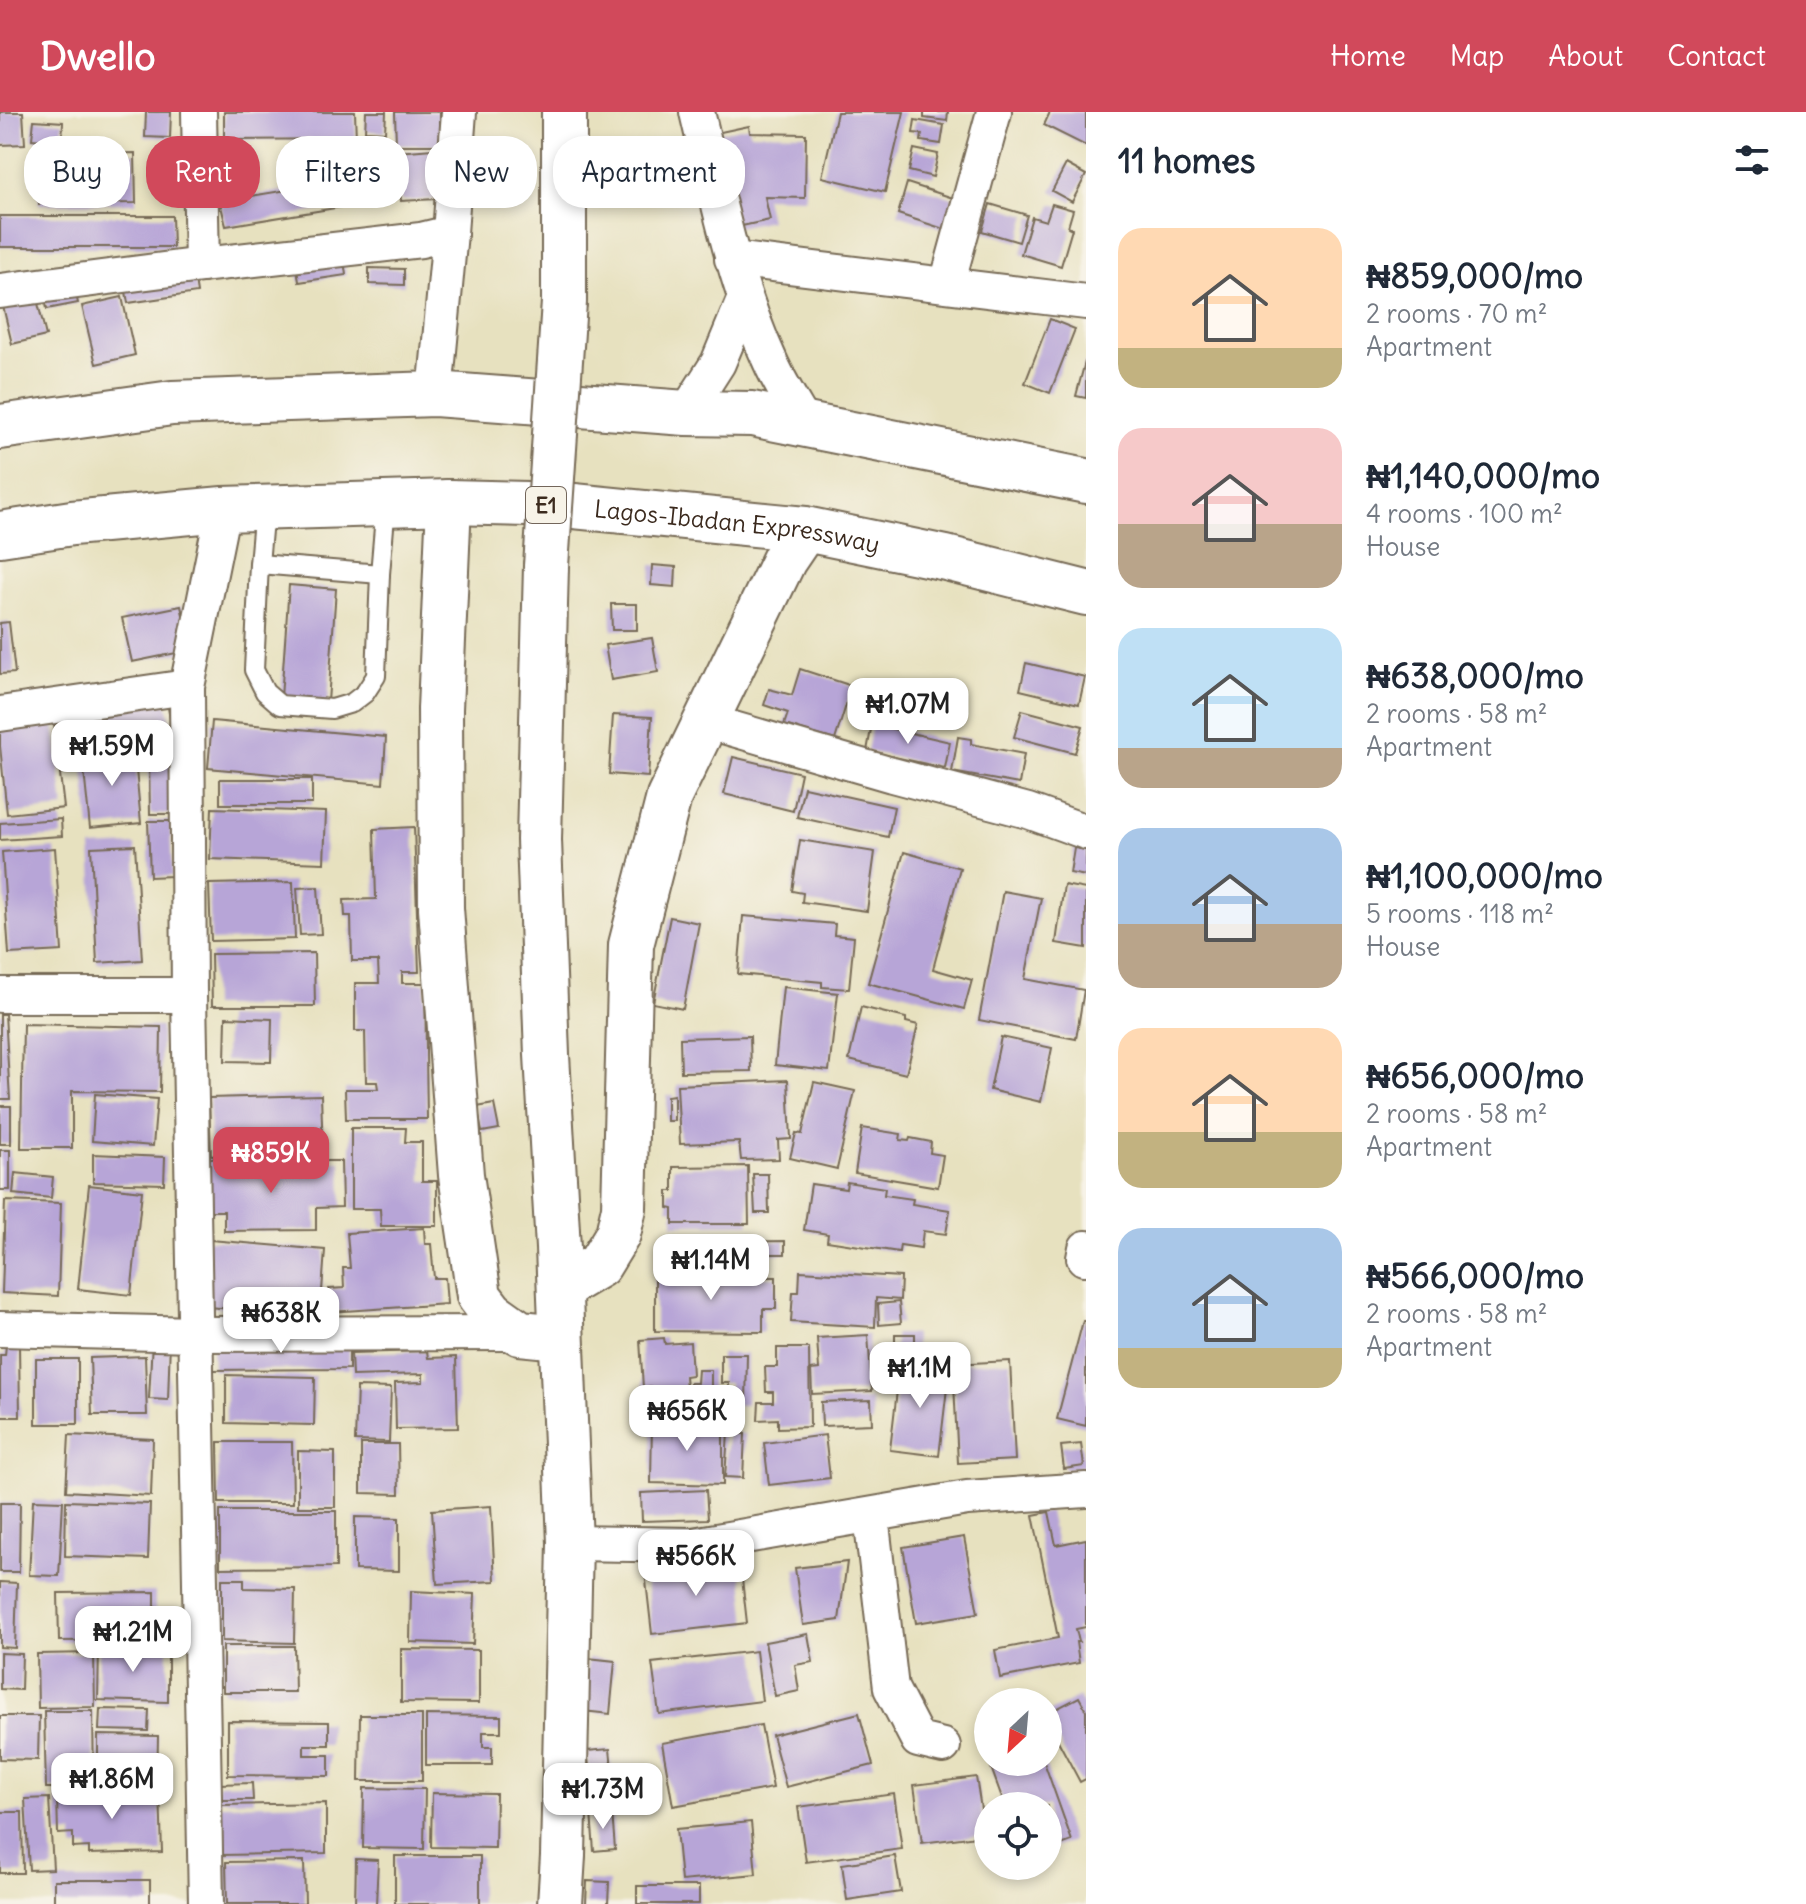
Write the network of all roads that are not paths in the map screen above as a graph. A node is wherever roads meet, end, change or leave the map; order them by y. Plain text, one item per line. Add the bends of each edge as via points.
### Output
1 (199, 112) edge
2 (459, 112) edge
3 (564, 112) edge
4 (697, 112) edge
5 (994, 112) edge
6 (450, 233) junction
7 (732, 259) junction
8 (202, 265) junction
9 (947, 284) junction
10 (0, 291) edge
11 (745, 298) junction
12 (1086, 302) edge
13 (435, 394) junction
14 (686, 413) junction
15 (806, 426) junction
16 (0, 427) edge
17 (1086, 481) edge
18 (449, 502) junction
19 (386, 504) junction
20 (244, 508) junction
21 (805, 529) junction
22 (0, 534) edge
23 (259, 564) junction
24 (380, 574) junction
25 (1086, 593) edge
26 (187, 687) junction
27 (0, 714) edge
28 (706, 721) junction
29 (1086, 832) edge
30 (0, 995) edge
31 (189, 995) junction
32 (560, 1288) junction
33 (0, 1329) edge
34 (195, 1334) junction
35 (540, 1335) junction
36 (1086, 1490) edge
37 (871, 1516) junction
38 (570, 1543) junction
39 (943, 1746) dead end
40 (206, 1904) edge
41 (560, 1904) edge

1 - 8 street
2 - 6 street
3 - 32 main road, bridge via 564,302 546,566 539,840
4 - 7 street
5 - 9 street
6 - 8 street
6 - 13 street
7 - 9 street
7 - 11 street
8 - 10 street
9 - 12 street
11 - 14 street via 718,363
11 - 15 street via 771,363
13 - 14 main road
13 - 16 main road via 172,403
14 - 15 main road via 752,414
15 - 17 main road
18 - 19 main road, Lagos-Ibadan Expressway / E1
18 - 21 main road, Lagos-Ibadan Expressway / E1 via 564,505
18 - 35 main road via 440,709 441,908 461,1175 479,1296 492,1313
19 - 20 main road, Lagos-Ibadan Expressway / E1
19 - 24 lane
20 - 22 main road, Lagos-Ibadan Expressway / E1
20 - 23 lane
20 - 26 street
21 - 25 main road, Lagos-Ibadan Expressway / E1
21 - 28 main road via 784,560
23 - 24 lane
23 - 24 lane via 254,670 265,692 280,705 332,709 365,693 376,676
26 - 27 street
26 - 31 street
28 - 29 street
28 - 32 main road via 669,797 631,945 624,1208 618,1234 599,1265
30 - 31 street
31 - 34 street
32 - 35 main road
33 - 34 street
34 - 35 street
34 - 40 street
35 - 38 main road
36 - 37 street via 967,1498
37 - 38 street via 693,1545
37 - 39 street via 891,1688 918,1740
38 - 41 main road

